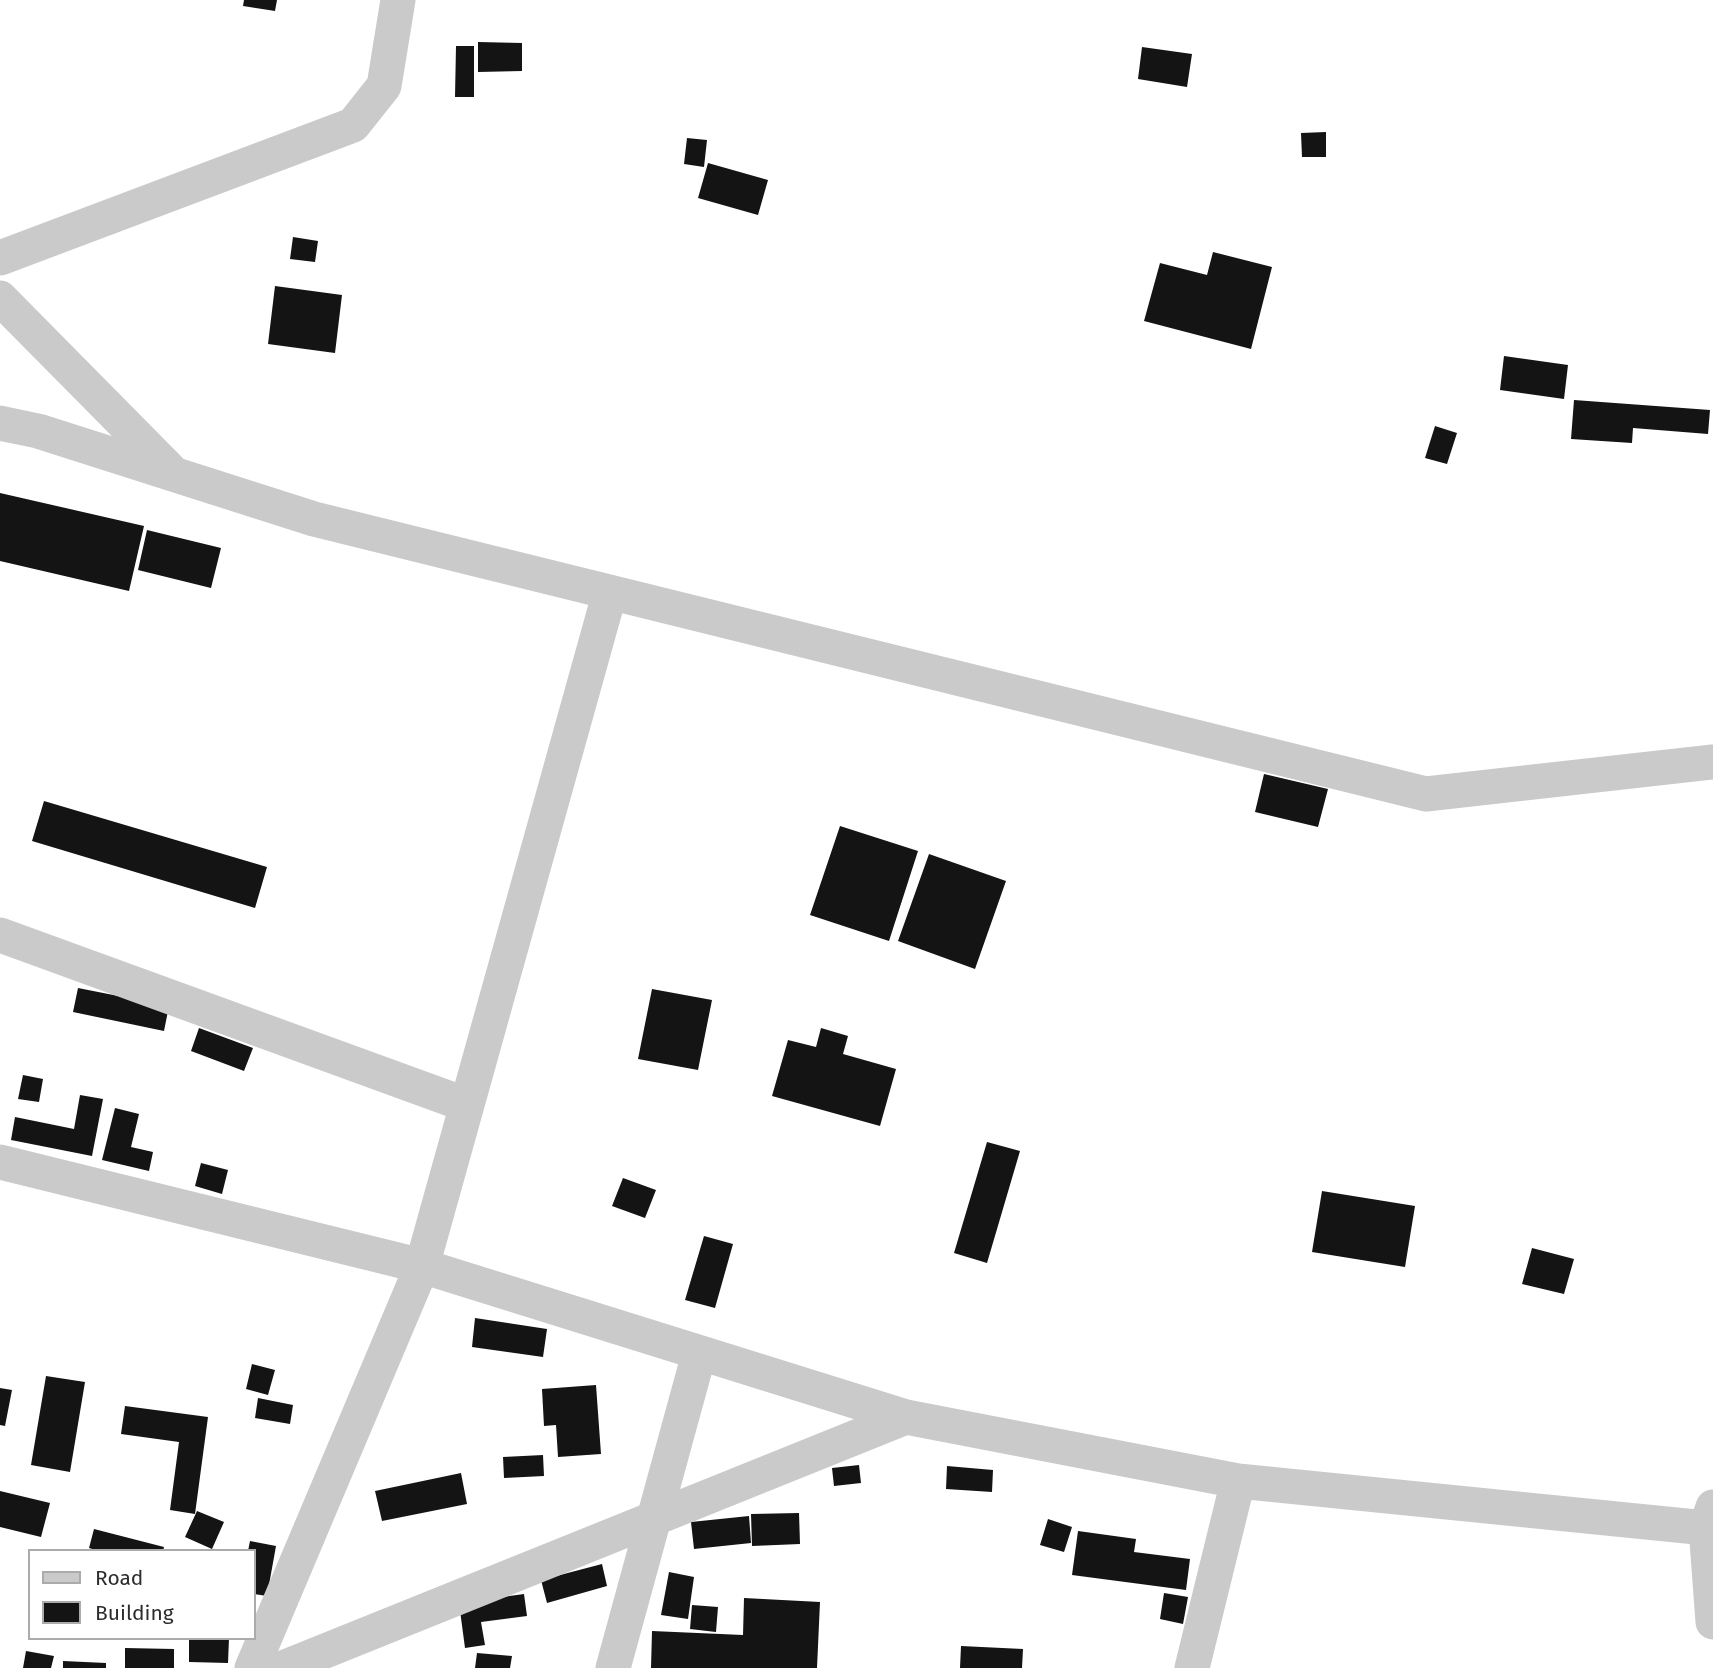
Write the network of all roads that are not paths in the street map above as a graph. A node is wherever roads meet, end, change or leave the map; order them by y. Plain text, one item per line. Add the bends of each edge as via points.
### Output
1 (398, 0) edge
2 (0, 258) edge
3 (0, 298) edge
4 (0, 423) edge
5 (176, 477) junction
6 (610, 592) junction
7 (1713, 762) edge
8 (0, 935) edge
9 (467, 1105) junction
10 (0, 1162) edge
11 (422, 1266) junction
12 (699, 1354) junction
13 (906, 1417) junction
14 (1238, 1481) junction
15 (1710, 1518) edge
16 (652, 1521) junction
17 (1713, 1622) edge
18 (252, 1668) edge
19 (283, 1668) edge
20 (612, 1668) edge
21 (1192, 1668) edge

1 - 2 street via 384,86 353,125
3 - 5 street
4 - 5 street
5 - 6 street via 314,519
6 - 7 street via 1426,794
6 - 9 street
8 - 9 street
9 - 11 street
10 - 11 street
11 - 12 street
11 - 18 street
12 - 13 street
12 - 16 street
13 - 14 street
13 - 16 street
14 - 15 street
14 - 21 street
15 - 17 street
16 - 19 street
16 - 20 street

